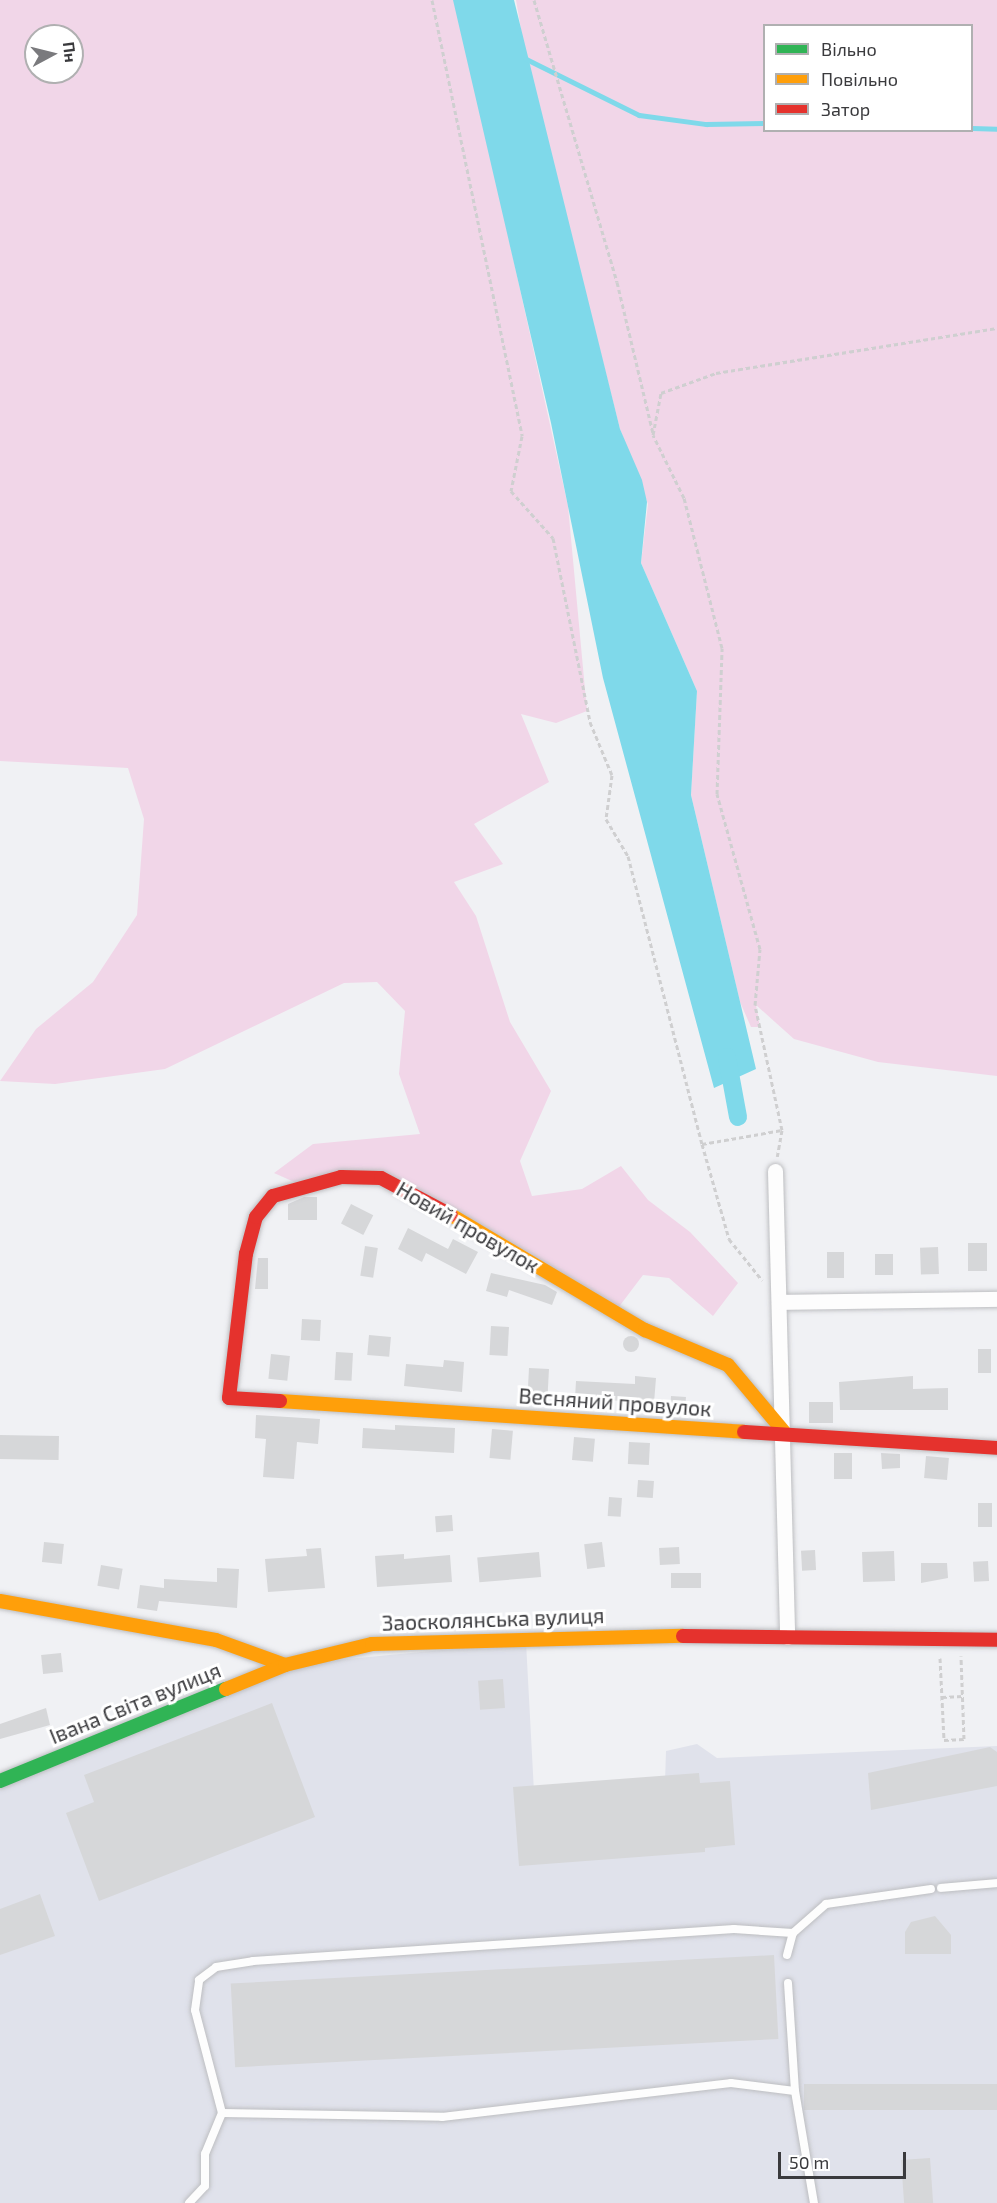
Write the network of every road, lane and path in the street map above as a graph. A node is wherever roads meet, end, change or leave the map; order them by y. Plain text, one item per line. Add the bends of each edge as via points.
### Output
1 (432, 0) edge
2 (534, 0) edge
3 (997, 328) edge
4 (654, 435) junction
5 (782, 1130) junction
6 (702, 1144) junction
7 (775, 1171) joint
8 (997, 1299) edge
9 (780, 1302) junction
10 (229, 1398) joint
11 (786, 1434) junction
12 (997, 1448) edge
13 (0, 1601) edge
14 (787, 1637) junction
15 (939, 1639) junction
16 (960, 1640) junction
17 (997, 1640) edge
18 (285, 1665) junction
19 (963, 1696) junction
20 (942, 1697) junction
21 (0, 1781) edge
22 (997, 1883) edge
23 (931, 1888) dead end
24 (941, 1888) dead end
25 (793, 1933) junction
26 (787, 1955) dead end
27 (788, 1983) dead end
28 (795, 2091) junction
29 (222, 2113) junction
30 (189, 2203) edge
31 (814, 2203) edge

1 - 6 path via 522,436 511,491 553,538 590,722 612,775 606,819 628,856
2 - 4 path via 617,282
3 - 4 path via 716,373 661,393
4 - 5 path via 684,498 722,648 717,794 760,949 755,1005
5 - 6 path
5 - 7 path
6 - 9 path via 729,1239
7 - 9 street
8 - 9 street
9 - 11 street
10 - 11 street, Весняний провулок
10 - 11 street, Новий провулок via 246,1254 256,1217 273,1196 301,1185 340,1177 381,1178 411,1191 645,1330 728,1365
11 - 12 street, Весняний провулок
11 - 14 street
13 - 18 street via 216,1640
14 - 15 street, Заосколянська вулиця
14 - 18 street, Заосколянська вулиця via 640,1635 372,1644
15 - 16 street, Заосколянська вулиця
15 - 20 path
16 - 17 street, Заосколянська вулиця
16 - 19 path
18 - 21 street, Івана Світа вулиця
19 - 20 path
19 - 20 path via 964,1739 944,1740
22 - 24 lane
23 - 25 lane via 826,1904
25 - 26 lane
25 - 29 lane via 734,1929 216,1967 199,1980 195,2010
27 - 28 lane
28 - 29 lane via 731,2083 442,2117
28 - 31 lane
29 - 30 lane via 205,2154 205,2186

